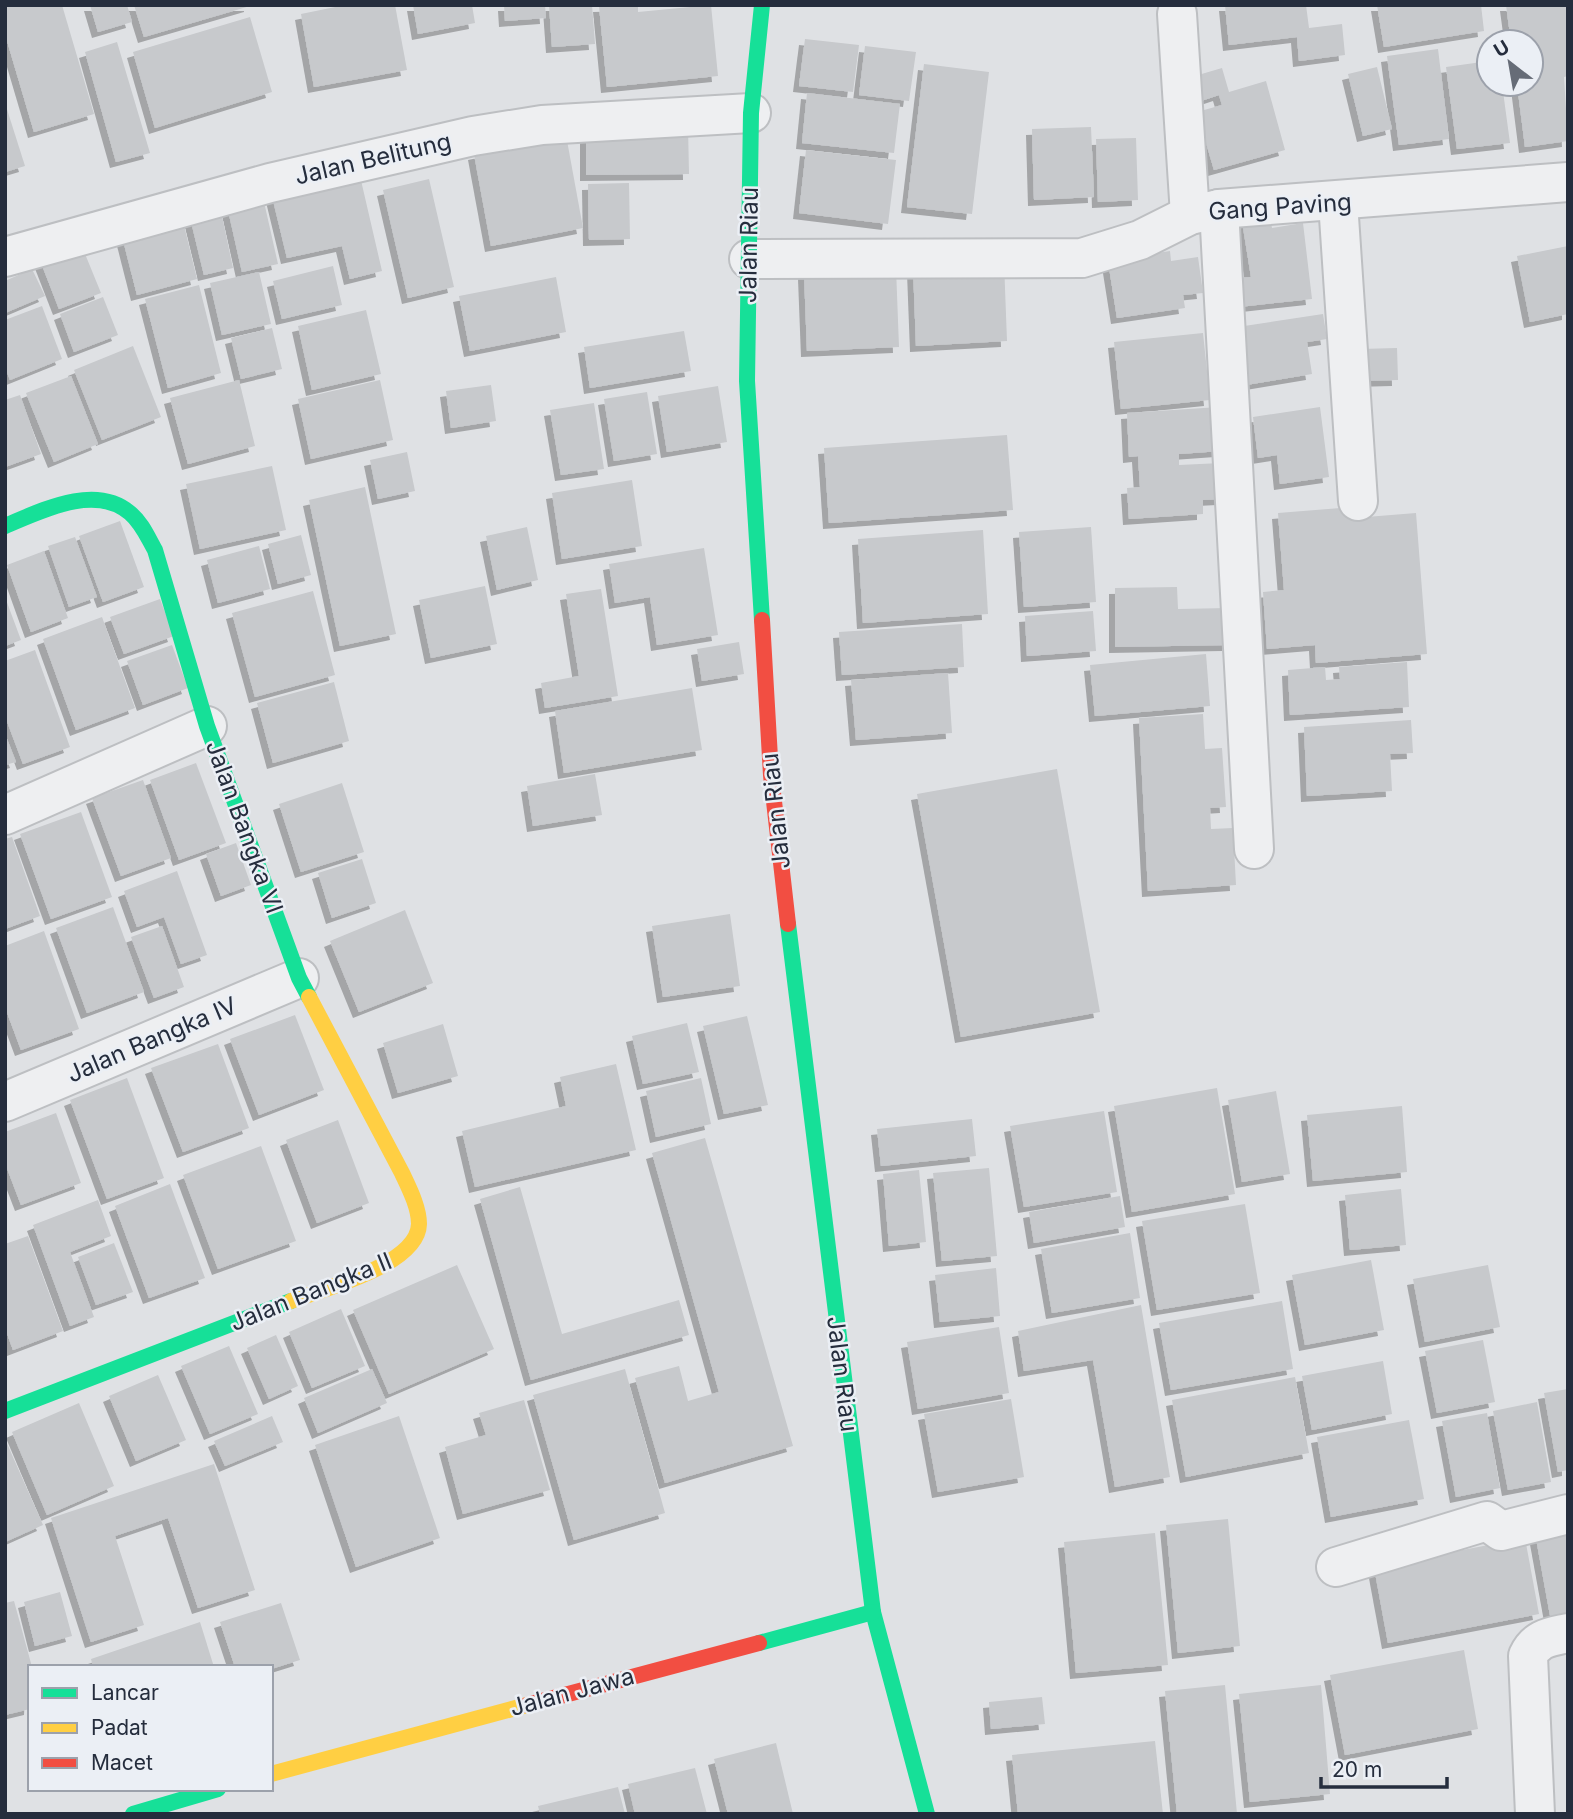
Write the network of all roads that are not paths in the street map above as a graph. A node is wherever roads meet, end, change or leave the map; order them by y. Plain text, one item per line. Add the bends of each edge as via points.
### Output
1 (762, 5) edge
2 (1177, 14) dead end
3 (751, 113) junction
4 (1568, 182) edge
5 (1338, 202) junction
6 (1205, 212) junction
7 (5, 257) edge
8 (749, 259) junction
9 (1358, 500) dead end
10 (5, 526) edge
11 (207, 726) junction
12 (5, 815) edge
13 (1254, 849) dead end
14 (299, 978) junction
15 (5, 1102) edge
16 (5, 1411) edge
17 (1568, 1514) edge
18 (1336, 1567) dead end
19 (873, 1612) junction
20 (1568, 1633) edge
21 (273, 1773) edge
22 (211, 1791) edge
23 (132, 1814) edge
24 (927, 1814) edge
25 (1535, 1814) edge

1 - 3 main road, Jalan Riau
2 - 6 street
3 - 7 street, Jalan Belitung via 542,125 472,136 270,183
3 - 8 main road, Jalan Riau
4 - 5 street, Gang Paving
5 - 6 street, Gang Paving
5 - 9 street
6 - 8 street, Gang Paving via 1082,258
6 - 13 street
8 - 19 main road, Jalan Riau via 747,381 771,775
10 - 11 main road via 68,502 87,500 128,510 155,550
11 - 12 street, Jalan Bangka VI
11 - 14 main road, Jalan Bangka VI
14 - 15 street, Jalan Bangka IV
14 - 16 main road, Jalan Bangka II via 402,1173 421,1221 416,1241 387,1264
17 - 18 street via 1501,1531 1487,1521
19 - 21 main road, Jalan Jawa
19 - 24 main road, Jalan Riau
20 - 25 street via 1541,1640 1528,1656
22 - 23 main road

